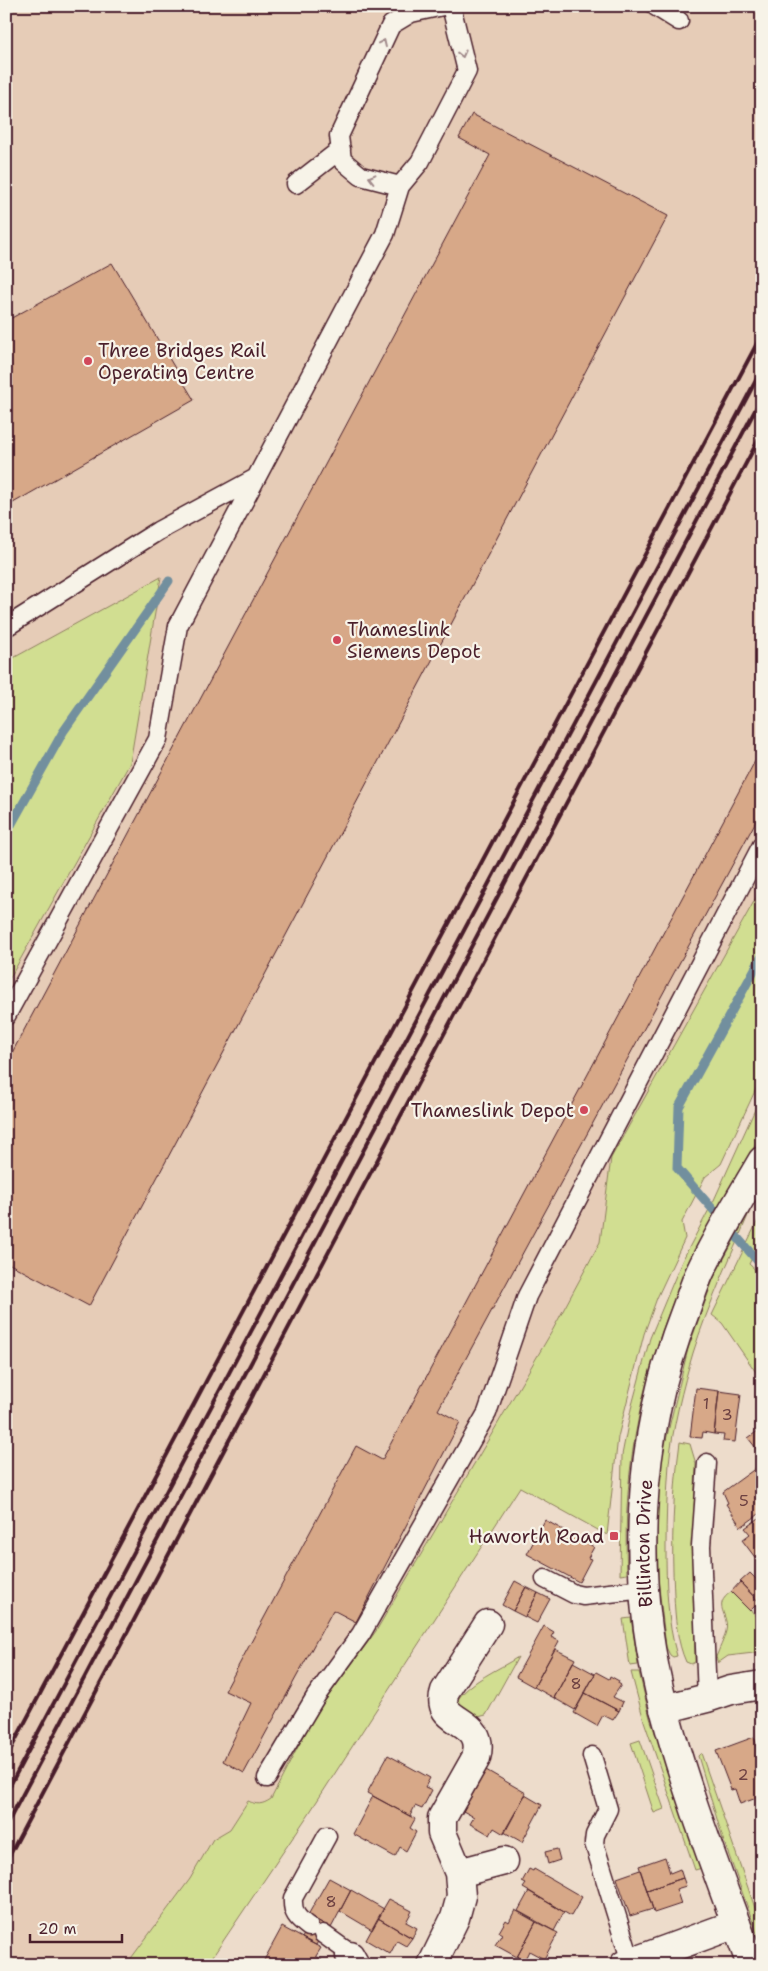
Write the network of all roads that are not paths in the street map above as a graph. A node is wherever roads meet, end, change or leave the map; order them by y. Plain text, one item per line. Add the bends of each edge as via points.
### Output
1 (443, 6) edge
2 (450, 6) edge
3 (655, 6) edge
4 (679, 21) dead end
5 (342, 154) junction
6 (319, 178) dead end
7 (296, 184) dead end
8 (400, 186) junction
9 (256, 478) junction
10 (6, 627) edge
11 (762, 844) edge
12 (6, 1016) edge
13 (762, 1161) edge
14 (708, 1463) dead end
15 (545, 1579) dead end
16 (644, 1589) junction
17 (488, 1624) dead end
18 (762, 1685) edge
19 (707, 1698) junction
20 (664, 1710) junction
21 (592, 1756) dead end
22 (267, 1778) dead end
23 (327, 1836) dead end
24 (504, 1861) dead end
25 (459, 1873) junction
26 (736, 1924) junction
27 (658, 1959) edge
28 (353, 1960) edge
29 (628, 1963) edge
30 (432, 1965) edge
31 (751, 1965) edge

5 -> 1 lane via 339,136 391,25 411,13
2 -> 8 lane via 466,71 420,162
3 - 4 lane
5 - 6 lane
5 - 7 lane
8 -> 5 lane via 362,176
8 - 9 lane via 385,234
9 - 10 lane via 158,532
9 - 12 lane via 178,626 158,739
11 - 22 lane via 527,1296 487,1413 361,1634 316,1696
13 - 16 street, Billinton Drive via 700,1272 666,1366 655,1415 642,1516
14 - 19 lane via 701,1546
15 - 16 lane via 584,1596
16 - 20 street, Billinton Drive via 648,1629
17 - 25 street via 442,1700 450,1715 468,1726 476,1736 478,1748 476,1758 442,1818 442,1834
18 - 19 street
19 - 20 street
20 - 26 street, Billinton Drive
21 - 29 lane via 608,1809 594,1843
23 - 28 lane via 293,1898 292,1908 296,1918 344,1949
24 - 25 street
25 - 30 street via 461,1896 455,1918
26 - 27 street
26 - 31 street, Billinton Drive
27 - 29 street

